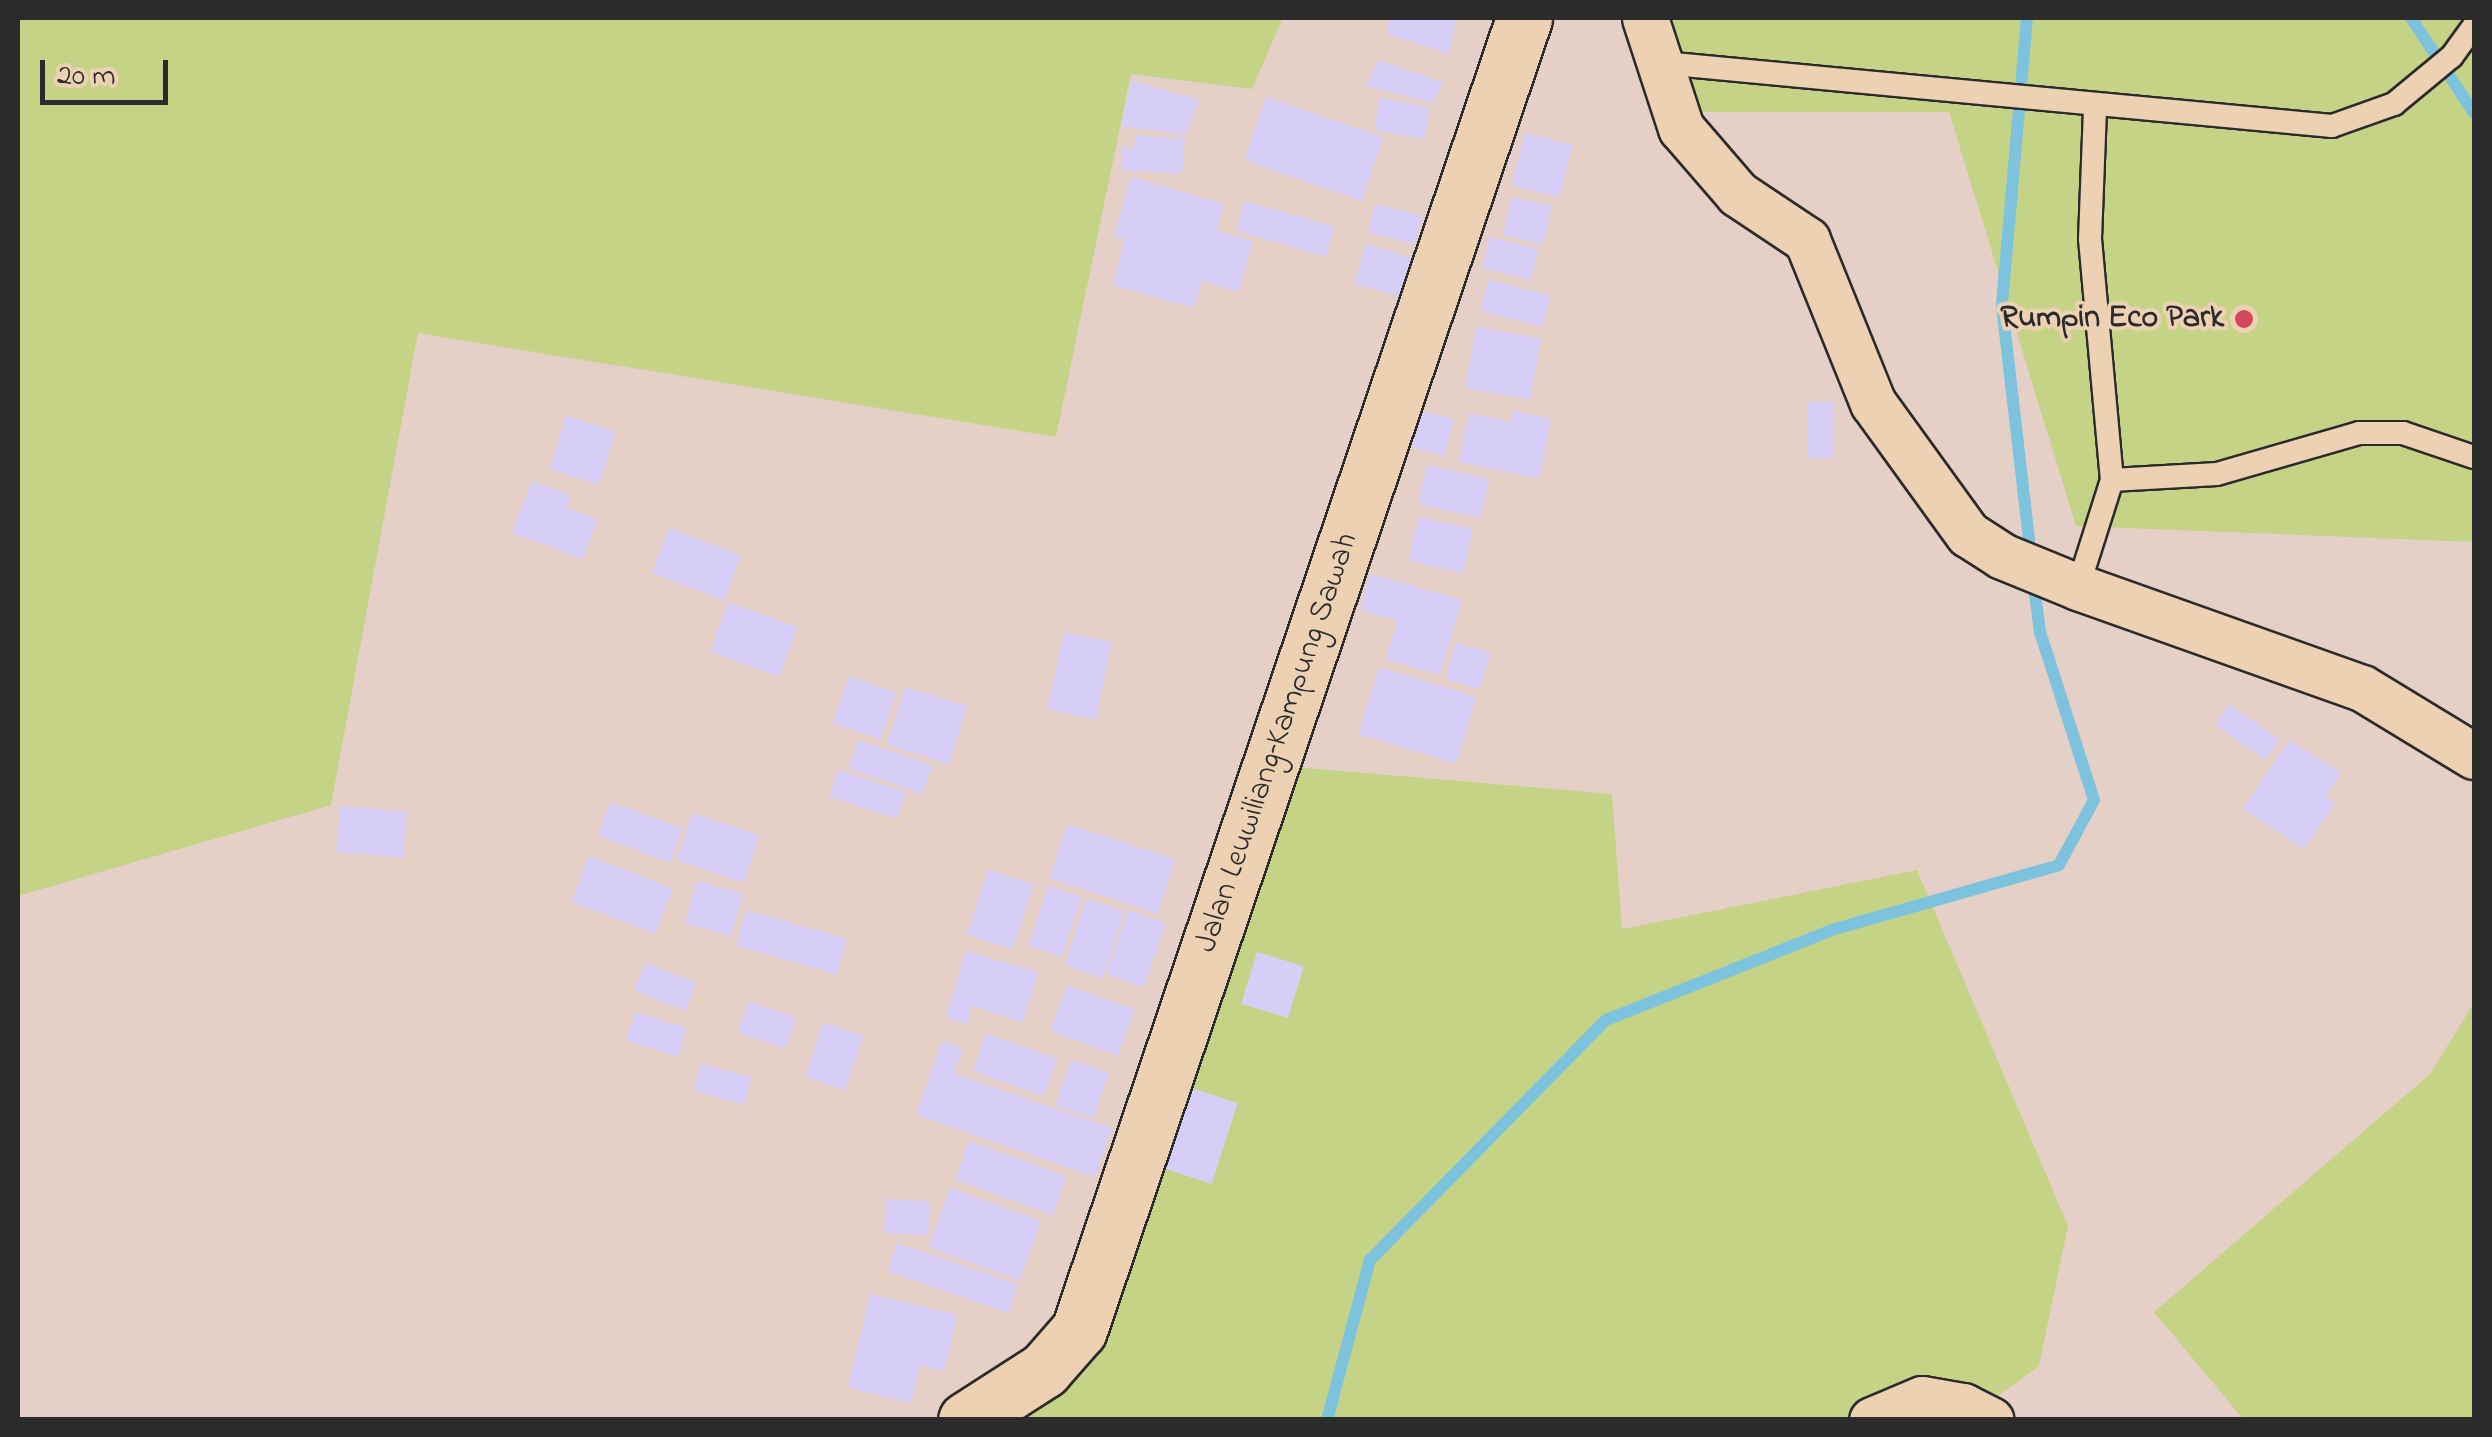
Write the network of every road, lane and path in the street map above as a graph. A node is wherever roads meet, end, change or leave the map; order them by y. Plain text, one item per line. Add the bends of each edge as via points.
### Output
1 (1524, 18) edge
2 (1645, 18) edge
3 (2474, 26) edge
4 (1663, 63) junction
5 (2095, 109) junction
6 (2474, 457) edge
7 (2112, 480) junction
8 (2066, 582) junction
9 (2474, 756) edge
10 (966, 1420) edge
11 (1872, 1420) edge
12 (1991, 1420) edge

1 - 10 main road, Jalan Leuwiliang–Kampung Sawah via 1079,1330 1044,1370
2 - 4 street
3 - 5 lane via 2452,56 2394,104 2332,126
4 - 5 lane
4 - 8 street via 1682,128 1738,194 1808,240 1873,404 1968,534
5 - 7 lane via 2090,240
6 - 7 lane via 2403,433 2359,433 2217,474
7 - 8 lane
8 - 9 street via 2362,688
11 - 12 street via 1922,1399 1963,1406

